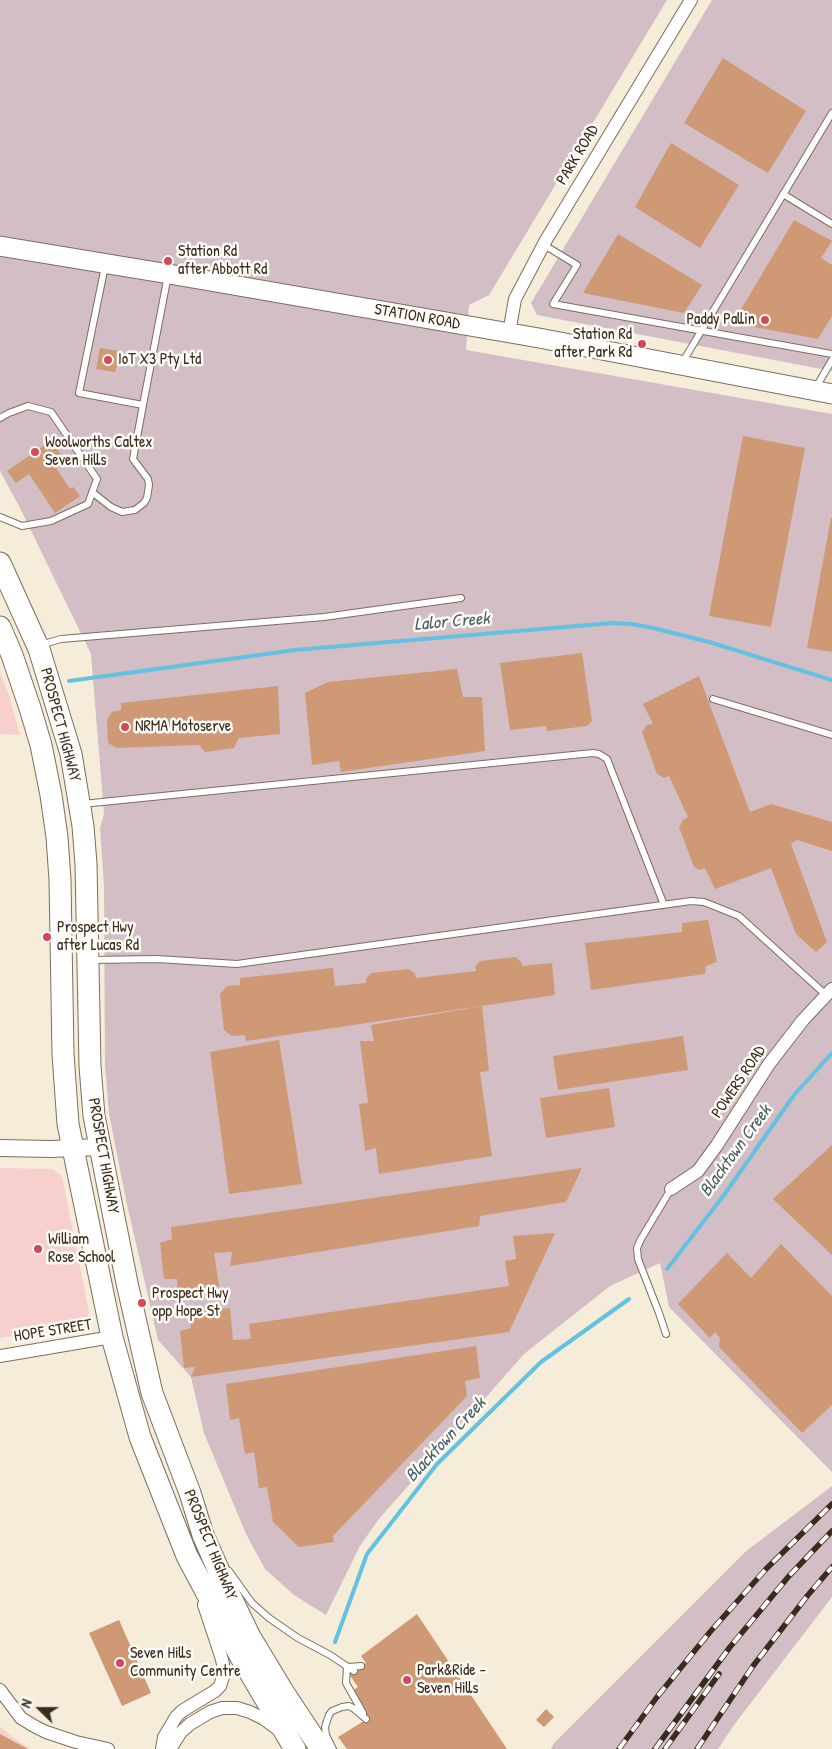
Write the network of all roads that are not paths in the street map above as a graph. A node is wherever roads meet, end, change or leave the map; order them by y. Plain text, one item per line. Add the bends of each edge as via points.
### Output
1 (691, 0) edge
2 (832, 113) edge
3 (783, 194) junction
4 (832, 224) edge
5 (544, 245) junction
6 (0, 246) edge
7 (106, 264) junction
8 (169, 274) junction
9 (701, 330) junction
10 (509, 333) junction
11 (832, 354) edge
12 (832, 360) edge
13 (680, 366) junction
14 (823, 392) edge
15 (143, 405) junction
16 (0, 418) edge
17 (92, 492) junction
18 (0, 517) edge
19 (0, 563) edge
20 (461, 598) dead end
21 (0, 628) edge
22 (38, 646) junction
23 (713, 699) dead end
24 (832, 735) edge
25 (80, 805) junction
26 (664, 905) junction
27 (88, 960) junction
28 (829, 992) edge
29 (99, 1147) junction
30 (0, 1148) edge
31 (72, 1148) junction
32 (671, 1189) joint
33 (666, 1334) dead end
34 (112, 1337) junction
35 (0, 1356) edge
36 (203, 1535) junction
37 (187, 1556) junction
38 (220, 1556) dead end
39 (225, 1563) dead end
40 (361, 1666) dead end
41 (347, 1667) junction
42 (354, 1671) dead end
43 (0, 1690) edge
44 (291, 1743) edge
45 (108, 1749) edge
46 (162, 1749) edge
47 (170, 1749) edge
48 (321, 1749) edge
49 (333, 1749) edge

1 - 5 street, PARK ROAD
2 - 3 lane
3 - 4 lane
3 - 9 lane
5 - 9 lane via 577,265 553,304
5 - 10 street, PARK ROAD via 515,299
6 - 7 main road, STATION ROAD
7 - 8 main road, STATION ROAD
7 - 15 lane via 79,392
8 - 10 main road, STATION ROAD
8 - 15 lane
9 - 11 lane
9 - 13 lane
10 - 13 main road, STATION ROAD
12 - 14 lane
13 - 14 main road, STATION ROAD
15 - 17 lane via 133,459 148,479 147,498 135,510 122,512
16 - 17 lane via 28,406 51,412 97,479
17 - 18 lane via 88,504 51,521 22,526
19 - 22 main road, PROSPECT HIGHWAY
20 - 22 lane via 324,617 61,639
21 - 31 main road, PROSPECT HIGHWAY via 41,745 54,820 60,880 62,1054
22 - 25 main road, PROSPECT HIGHWAY via 71,754
23 - 24 lane
25 - 26 lane via 599,754 607,759
25 - 27 main road, PROSPECT HIGHWAY via 86,864
26 - 27 lane via 237,964 157,959
26 - 28 lane via 704,902 739,916
27 - 29 main road, PROSPECT HIGHWAY via 90,1066
28 - 32 street, POWERS ROAD via 769,1064 698,1171
29 - 31 street
29 - 36 main road, PROSPECT HIGHWAY via 152,1393
30 - 31 street
31 - 34 main road, PROSPECT HIGHWAY
32 - 33 lane via 638,1248 638,1259
34 - 35 street, HOPE STREET
34 - 37 main road, PROSPECT HIGHWAY via 140,1437
36 - 38 lane
36 - 48 main road, PROSPECT HIGHWAY via 250,1637
37 - 44 main road, PROSPECT HIGHWAY via 238,1653
37 - 46 street via 224,1671 215,1691 182,1711 171,1724
39 - 41 lane via 248,1597 269,1618
40 - 41 lane
41 - 42 lane
41 - 49 lane via 346,1683 366,1719 349,1706 332,1711 325,1727
43 - 45 street via 21,1718 34,1726 76,1742
44 - 47 street via 264,1719 237,1708 222,1708 190,1724

